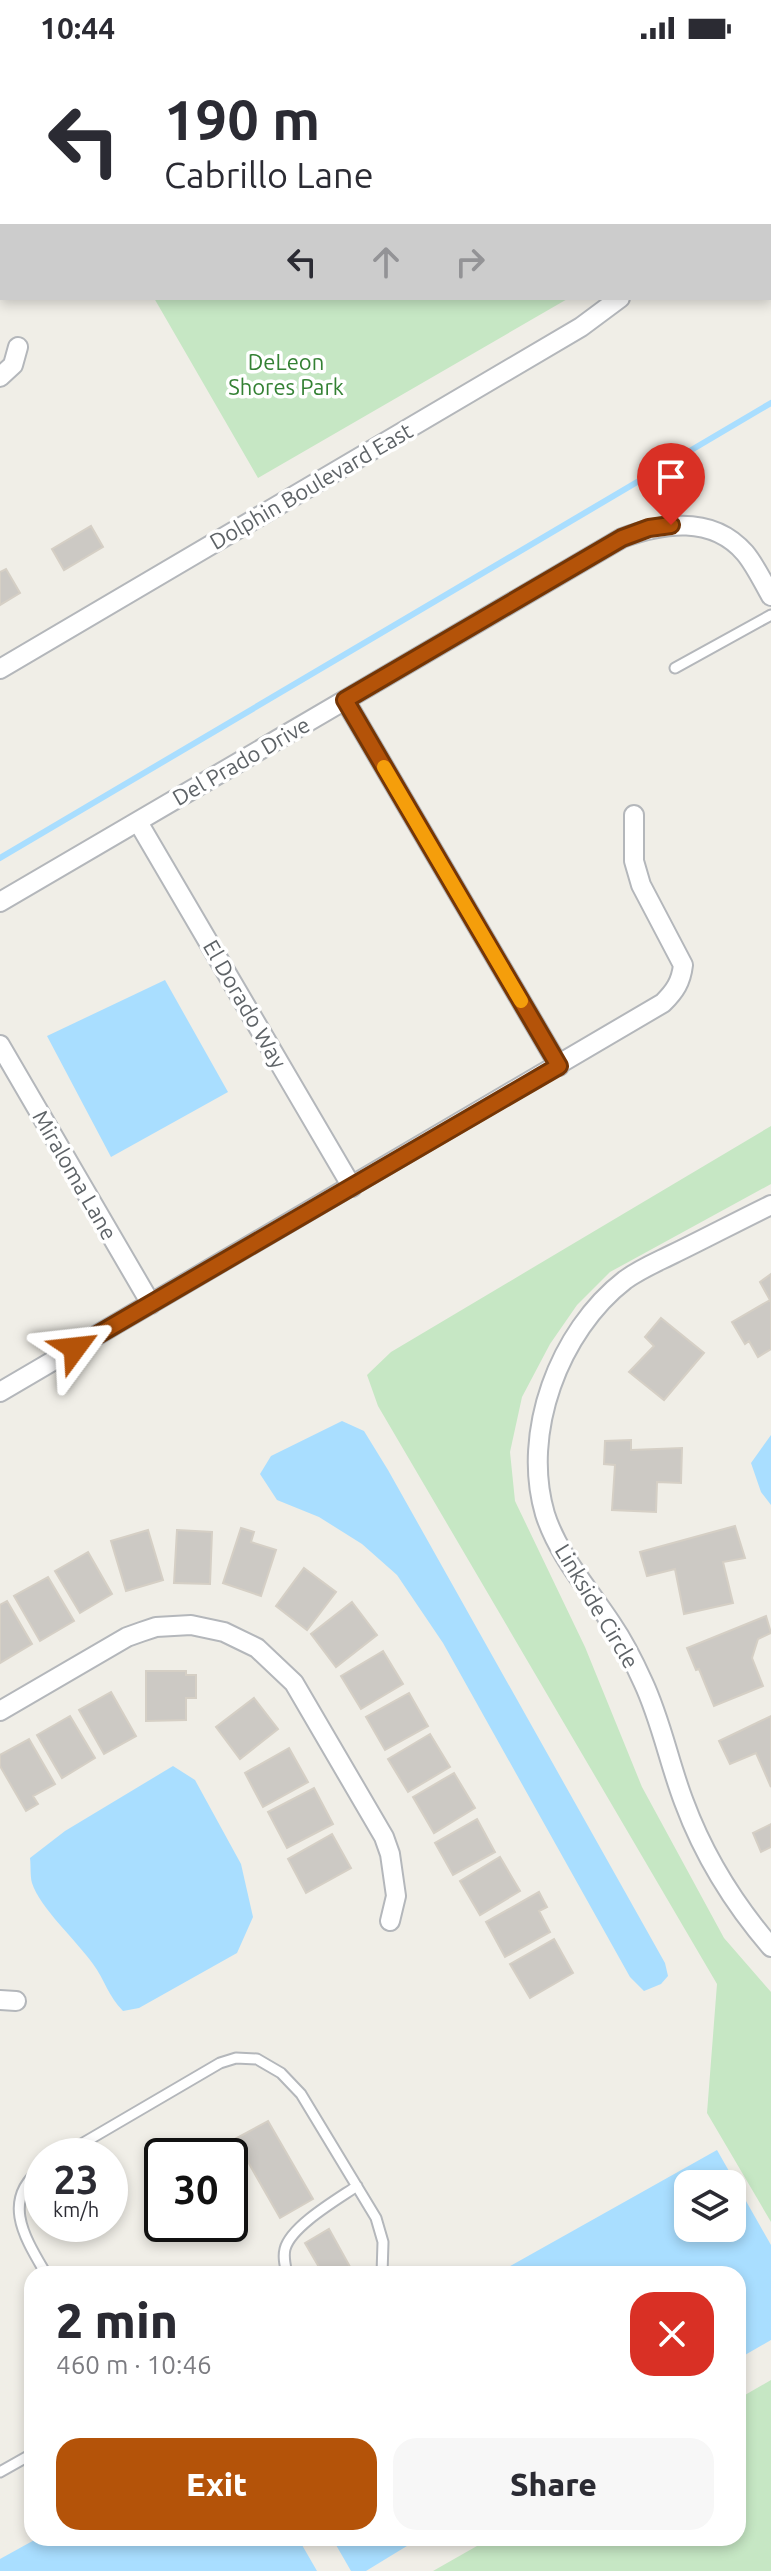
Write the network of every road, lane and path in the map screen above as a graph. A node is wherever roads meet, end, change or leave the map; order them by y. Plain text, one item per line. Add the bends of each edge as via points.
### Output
1 (617, 300) edge
2 (18, 347) dead end
3 (0, 377) edge
4 (769, 589) edge
5 (771, 615) edge
6 (675, 668) dead end
7 (0, 669) edge
8 (345, 700) junction
9 (634, 815) dead end
10 (138, 822) junction
11 (0, 902) edge
12 (0, 1045) edge
13 (559, 1066) junction
14 (352, 1187) junction
15 (771, 1205) edge
16 (151, 1304) junction
17 (0, 1392) edge
18 (0, 1711) edge
19 (390, 1921) dead end
20 (771, 1947) edge
21 (92, 2138) edge
22 (357, 2186) junction
23 (24, 2190) edge
24 (24, 2235) edge
25 (28, 2242) edge
26 (41, 2266) edge
27 (286, 2266) edge
28 (383, 2266) edge
29 (24, 2458) edge
30 (0, 2472) edge

1 - 7 street, Dolphin Boulevard East via 581,327
2 - 3 street via 13,365
4 - 8 street, Del Prado Drive via 748,556 719,533 683,525 649,528 622,538
5 - 6 lane
8 - 10 street, Del Prado Drive
8 - 13 street
9 - 13 street via 634,861 641,885 678,952 682,978 663,1003
10 - 11 street, Del Prado Drive
10 - 14 street, El Dorado Way
12 - 16 street, Miraloma Lane
13 - 14 street
14 - 16 street
15 - 20 street, Linkside Circle via 647,1266 598,1305 553,1382 539,1439 539,1477 545,1514 557,1541 632,1658 649,1696 701,1843 728,1891
16 - 17 street
18 - 19 street via 127,1637 156,1627 205,1626 240,1638 294,1683 384,1837 396,1896
21 - 22 lane via 220,2063 247,2057 266,2063 292,2083
22 - 27 lane via 294,2234 286,2245
22 - 28 lane via 380,2229
23 - 24 lane via 18,2215
25 - 26 lane
29 - 30 lane

